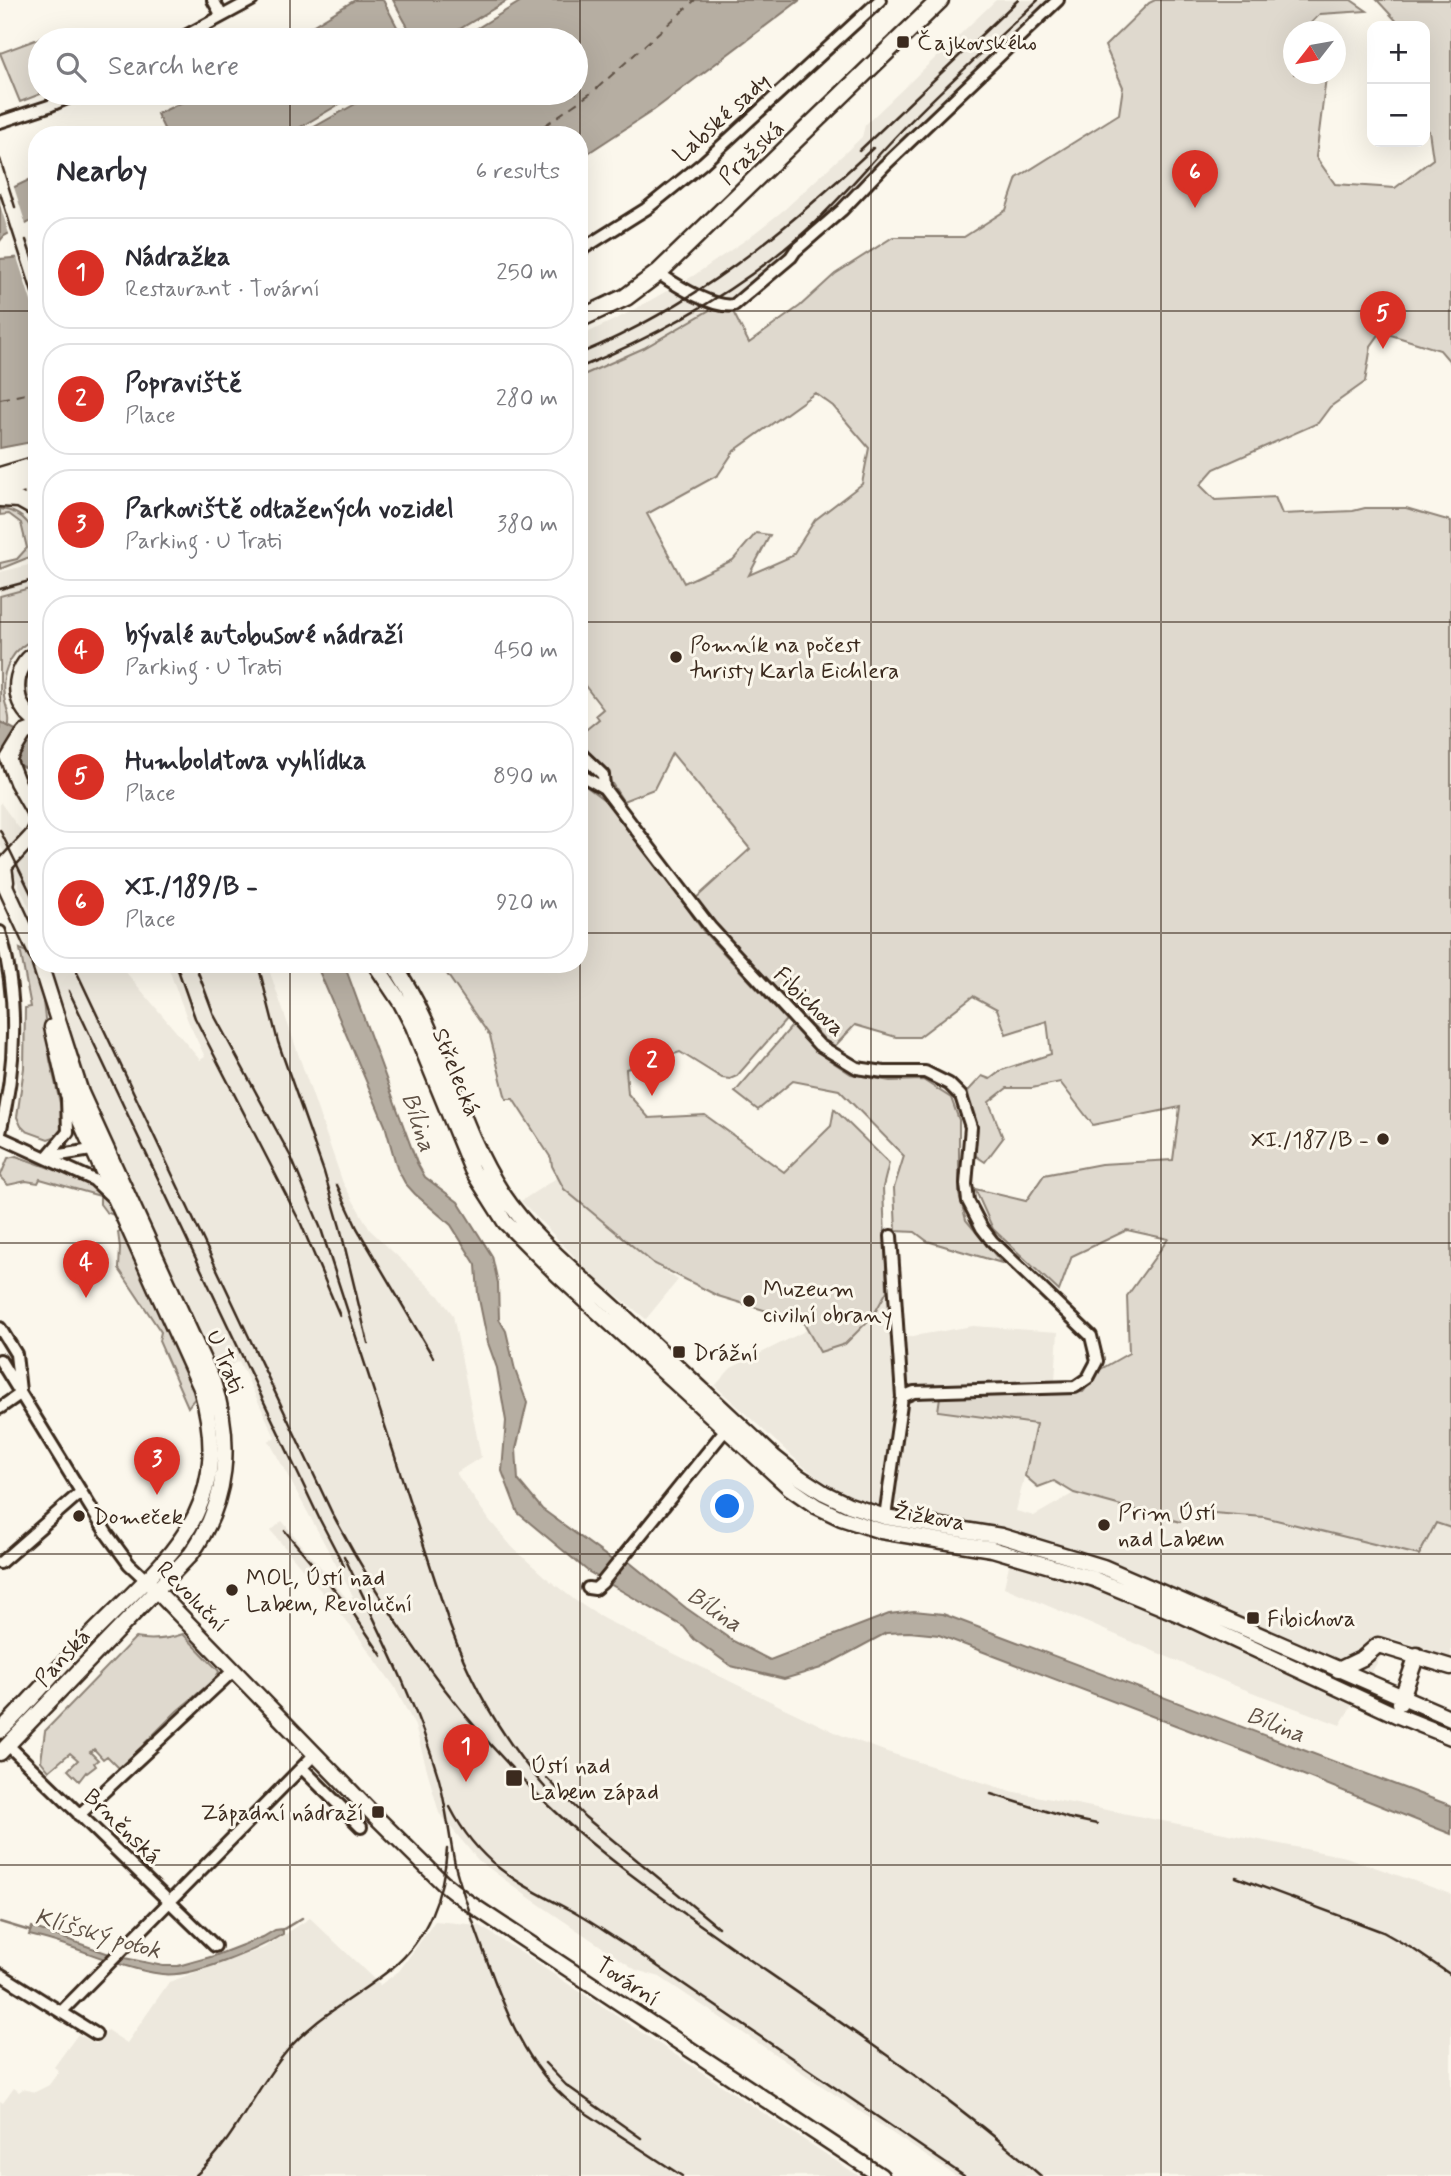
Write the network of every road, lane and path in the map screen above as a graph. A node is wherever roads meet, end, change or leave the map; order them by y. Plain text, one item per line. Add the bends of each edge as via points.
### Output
1 (213, 0) edge
2 (252, 0) edge
3 (880, 0) edge
4 (940, 0) edge
5 (1058, 0) edge
6 (222, 16) junction
7 (200, 28) edge
8 (51, 105) edge
9 (0, 122) edge
10 (588, 245) edge
11 (658, 274) junction
12 (588, 315) edge
13 (28, 474) edge
14 (0, 476) edge
15 (28, 477) edge
16 (0, 490) edge
17 (0, 499) edge
18 (28, 506) edge
19 (28, 660) edge
20 (18, 698) junction
21 (28, 714) edge
22 (28, 731) edge
23 (18, 734) junction
24 (588, 761) edge
25 (3, 763) edge
26 (588, 779) edge
27 (604, 788) junction
28 (28, 801) edge
29 (28, 840) edge
30 (0, 875) edge
31 (8, 890) junction
32 (0, 932) edge
33 (28, 935) edge
34 (41, 973) edge
35 (42, 973) edge
36 (381, 973) edge
37 (399, 973) edge
38 (67, 1092) junction
39 (0, 1135) edge
40 (98, 1149) junction
41 (47, 1157) junction
42 (496, 1197) junction
43 (115, 1200) junction
44 (891, 1236) dead end
45 (0, 1328) edge
46 (0, 1360) edge
47 (20, 1394) junction
48 (902, 1397) junction
49 (0, 1408) edge
50 (729, 1424) junction
51 (81, 1492) junction
52 (885, 1517) junction
53 (0, 1563) edge
54 (146, 1580) junction
55 (587, 1588) dead end
56 (158, 1591) junction
57 (1417, 1655) junction
58 (1451, 1667) edge
59 (234, 1670) junction
60 (1338, 1670) junction
61 (1403, 1696) junction
62 (1396, 1715) junction
63 (1451, 1718) edge
64 (0, 1731) edge
65 (1451, 1737) edge
66 (3, 1745) edge
67 (316, 1754) junction
68 (302, 1768) junction
69 (365, 1806) joint
70 (79, 1815) junction
71 (360, 1827) dead end
72 (169, 1902) junction
73 (215, 1946) dead end
74 (0, 1974) edge
75 (61, 2012) junction
76 (96, 2034) dead end
77 (881, 2176) edge

1 - 6 street
2 - 6 street
3 - 10 street, Labské sady via 694,171 646,209
4 - 11 main road, Pražská
5 - 11 street via 842,210 734,304 716,303
6 - 7 street
8 - 9 street
11 - 12 main road, Pražská via 626,297
13 - 14 main road
15 - 16 main road
17 - 18 street via 19,500
19 - 20 street via 21,666 16,685
20 - 21 street
20 - 23 street
22 - 23 street
23 - 25 street
24 - 27 street, Fibichova via 603,775
25 - 28 street
26 - 27 street, Fibichova
27 - 48 street, Fibichova via 711,928 819,1045 857,1068 925,1072 961,1096 971,1126 968,1202 992,1241 1091,1336 1095,1348 1097,1361 1088,1378 1075,1387 914,1392
29 - 31 street via 4,866
30 - 31 street
31 - 33 street
32 - 39 street via 10,988 13,1047 10,1094
34 - 38 street, U Trati
35 - 40 street, U Trati
36 - 42 street, Střelecká via 413,1026 472,1170
37 - 42 street, Střelecká via 426,1020
38 - 40 street, U Trati
38 - 41 street, U Trati via 68,1132
39 - 41 street, U Trati
40 - 41 street
40 - 43 street, U Trati
40 - 56 street, U Trati via 206,1367 223,1423 224,1473 213,1518 191,1554
41 - 43 street, U Trati via 94,1180
42 - 50 street, Žižkova via 525,1244
43 - 54 street, U Trati via 197,1378 210,1434 208,1480 196,1518 179,1545
44 - 48 street
45 - 47 street, Revoluční via 16,1354
46 - 47 street, Revoluční
47 - 49 street
47 - 51 street, Revoluční
48 - 52 street
50 - 52 street, Žižkova via 807,1483
50 - 55 street via 602,1583
50 - 62 street, Žižkova via 790,1488 841,1518 881,1531 992,1549 1094,1579
51 - 53 street
51 - 54 street, Revoluční via 114,1544
52 - 60 street, Žižkova via 1001,1536 1066,1554
54 - 56 street, Revoluční
54 - 64 street, Panská
56 - 59 street, Revoluční
56 - 66 street, Panská
57 - 58 street
57 - 60 street via 1378,1644 1363,1658
57 - 61 street
59 - 67 street, Revoluční
59 - 70 street
60 - 61 street, Žižkova
61 - 62 street
61 - 63 street, Žižkova
62 - 65 street, Žižkova
66 - 70 street, Brněnská
67 - 68 street
67 - 69 street, Revoluční
68 - 71 street
68 - 72 street
69 - 77 street, Tovární via 466,1901
70 - 72 street, Brněnská
72 - 73 street, Brněnská
72 - 75 street
74 - 75 street
75 - 76 street

